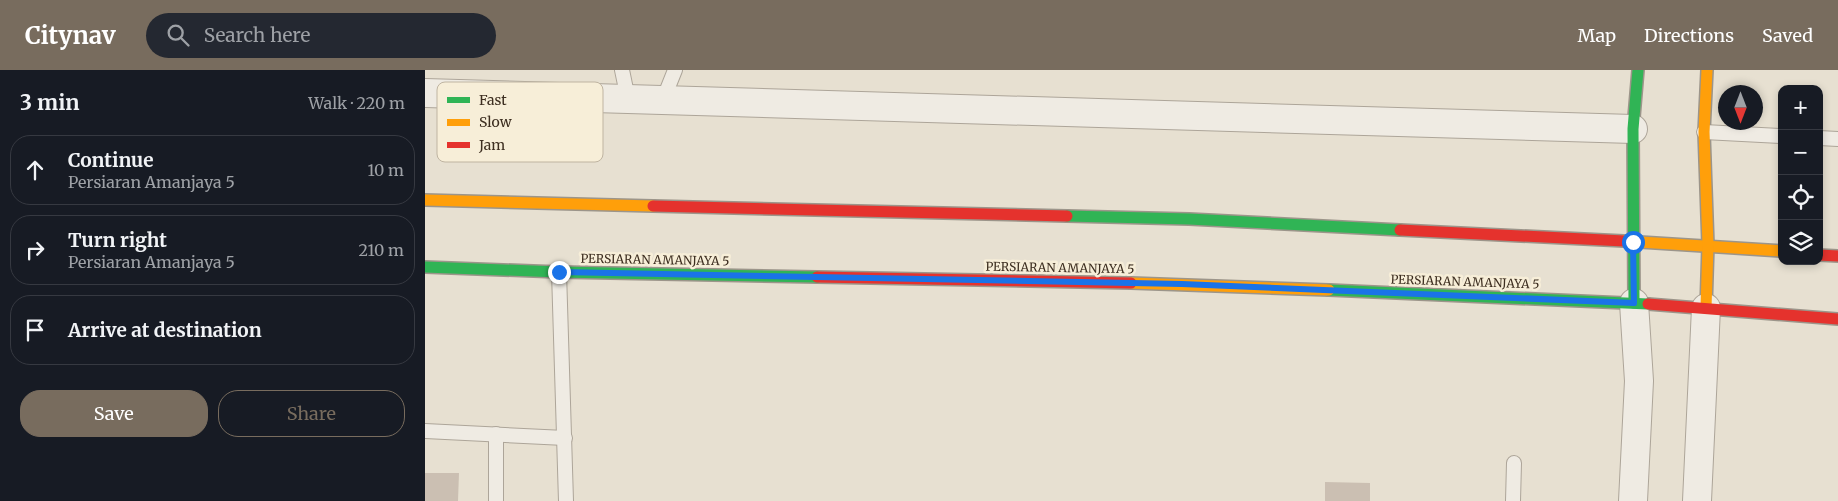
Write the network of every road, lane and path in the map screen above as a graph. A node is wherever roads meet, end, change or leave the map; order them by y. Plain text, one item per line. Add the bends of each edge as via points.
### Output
1 (622, 70) edge
2 (675, 70) edge
3 (1638, 70) edge
4 (1707, 70) edge
5 (603, 98) edge
6 (628, 99) junction
7 (663, 100) junction
8 (1633, 129) junction
9 (1704, 132) junction
10 (1778, 136) edge
11 (1823, 138) edge
12 (1838, 139) edge
13 (425, 200) edge
14 (1633, 242) junction
15 (1708, 245) junction
16 (1778, 251) edge
17 (1823, 255) edge
18 (1838, 256) edge
19 (425, 267) edge
20 (559, 272) junction
21 (1634, 303) junction
22 (1706, 308) junction
23 (1838, 319) edge
24 (425, 431) edge
25 (496, 434) junction
26 (565, 438) junction
27 (1514, 463) dead end
28 (496, 501) edge
29 (566, 501) edge
30 (1513, 501) edge
31 (1633, 501) edge
32 (1697, 501) edge

1 - 6 lane
2 - 7 lane
3 - 8 main road
4 - 9 main road
5 - 6 street
6 - 7 street
7 - 8 street
8 - 14 main road
9 - 10 lane
9 - 15 main road
11 - 12 lane
13 - 14 main road via 1189,219
14 - 15 main road
14 - 21 main road
15 - 16 main road
15 - 22 main road
17 - 18 main road
19 - 20 main road, PERSIARAN AMANJAYA 5
20 - 21 main road, PERSIARAN AMANJAYA 5 via 1182,284
20 - 26 lane
21 - 22 main road, PERSIARAN AMANJAYA 5
21 - 31 street via 1639,381
22 - 23 main road, PERSIARAN AMANJAYA 5
22 - 32 street
24 - 25 lane
25 - 26 lane
25 - 28 lane
26 - 29 lane
27 - 30 lane

